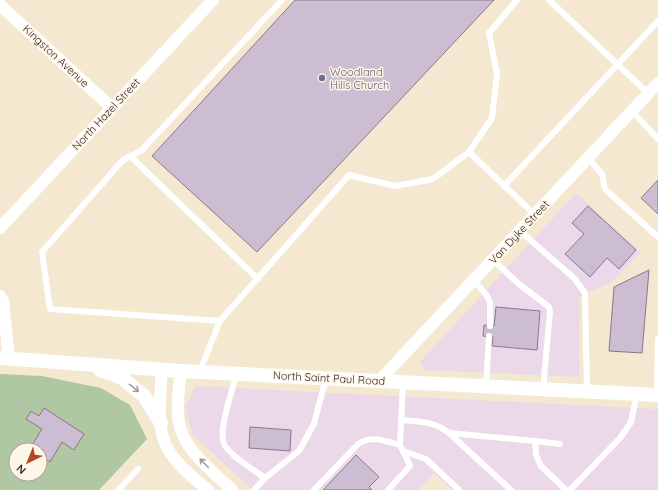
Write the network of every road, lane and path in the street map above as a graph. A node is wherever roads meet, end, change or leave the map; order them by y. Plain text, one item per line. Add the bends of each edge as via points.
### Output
1 (213, 0) edge
2 (282, 0) edge
3 (517, 0) edge
4 (549, 0) edge
5 (0, 5) edge
6 (658, 21) edge
7 (617, 64) junction
8 (658, 83) edge
9 (648, 93) junction
10 (112, 108) junction
11 (632, 110) junction
12 (658, 138) edge
13 (469, 152) junction
14 (130, 156) junction
15 (588, 158) junction
16 (504, 186) junction
17 (535, 214) junction
18 (0, 228) edge
19 (520, 231) junction
20 (658, 238) edge
21 (493, 260) junction
22 (258, 279) junction
23 (474, 280) junction
24 (0, 296) edge
25 (220, 321) junction
26 (490, 326) dead end
27 (489, 336) dead end
28 (658, 338) edge
29 (4, 358) edge
30 (86, 365) junction
31 (162, 369) junction
32 (181, 370) junction
33 (200, 371) junction
34 (237, 373) junction
35 (326, 378) junction
36 (379, 381) junction
37 (403, 382) junction
38 (486, 386) junction
39 (543, 389) junction
40 (587, 392) junction
41 (637, 394) junction
42 (657, 395) edge
43 (401, 420) junction
44 (161, 423) junction
45 (449, 433) junction
46 (535, 441) junction
47 (560, 444) dead end
48 (401, 448) junction
49 (138, 469) dead end
50 (265, 478) junction
51 (118, 490) edge
52 (208, 490) edge
53 (232, 490) edge
54 (254, 490) edge
55 (314, 490) edge
56 (388, 490) edge
57 (459, 490) edge
58 (511, 490) edge
59 (566, 490) edge
60 (570, 490) edge

1 - 10 street, North Hazel Street
2 - 14 lane via 142,150
3 - 13 lane via 489,33 497,74 492,118
4 - 7 lane
5 - 10 street, Kingston Avenue
6 - 7 lane
7 - 9 lane
7 - 16 lane
8 - 9 street, Van Dyke Street
9 - 11 street, Van Dyke Street
10 - 18 street, North Hazel Street
11 - 12 lane
11 - 15 street, Van Dyke Street
13 - 16 lane
13 - 22 lane via 433,179 395,186 349,175
14 - 22 lane
14 - 25 lane via 123,160 42,252 50,309
15 - 17 street, Van Dyke Street
15 - 20 lane via 602,174 605,189
16 - 17 lane
17 - 19 street, Van Dyke Street
19 - 21 street, Van Dyke Street
19 - 40 lane via 574,278 585,293
21 - 23 street, Van Dyke Street
21 - 39 lane via 549,307
22 - 25 lane
23 - 26 lane via 490,302
23 - 36 street, Van Dyke Street
24 - 29 street
25 - 33 lane
27 - 38 lane
28 - 42 lane
29 - 30 street, North Saint Paul Road
30 - 31 street, North Saint Paul Road
30 -> 44 street via 122,378 144,396
31 - 32 street, North Saint Paul Road
31 - 44 street
32 - 33 street, North Saint Paul Road
53 -> 32 street via 191,448 182,432 178,416
33 - 34 street, North Saint Paul Road
34 - 35 street, North Saint Paul Road
34 - 50 lane via 222,427 224,444
35 - 36 street, North Saint Paul Road
35 - 50 lane via 314,424 299,451
36 - 37 street, North Saint Paul Road
37 - 38 street, North Saint Paul Road
37 - 43 lane
38 - 39 street, North Saint Paul Road
39 - 40 street, North Saint Paul Road
40 - 41 street, North Saint Paul Road
41 - 42 street, North Saint Paul Road
41 - 60 lane via 631,422 620,438
43 - 45 lane via 429,423
43 - 48 lane
44 - 52 street via 162,434 169,451
45 - 46 lane
45 - 58 lane
46 - 47 lane
46 - 59 lane via 536,455 541,466
48 - 55 lane via 373,438 365,439
48 - 56 lane via 410,466
48 - 57 lane via 426,459
49 - 51 lane
50 - 54 lane

